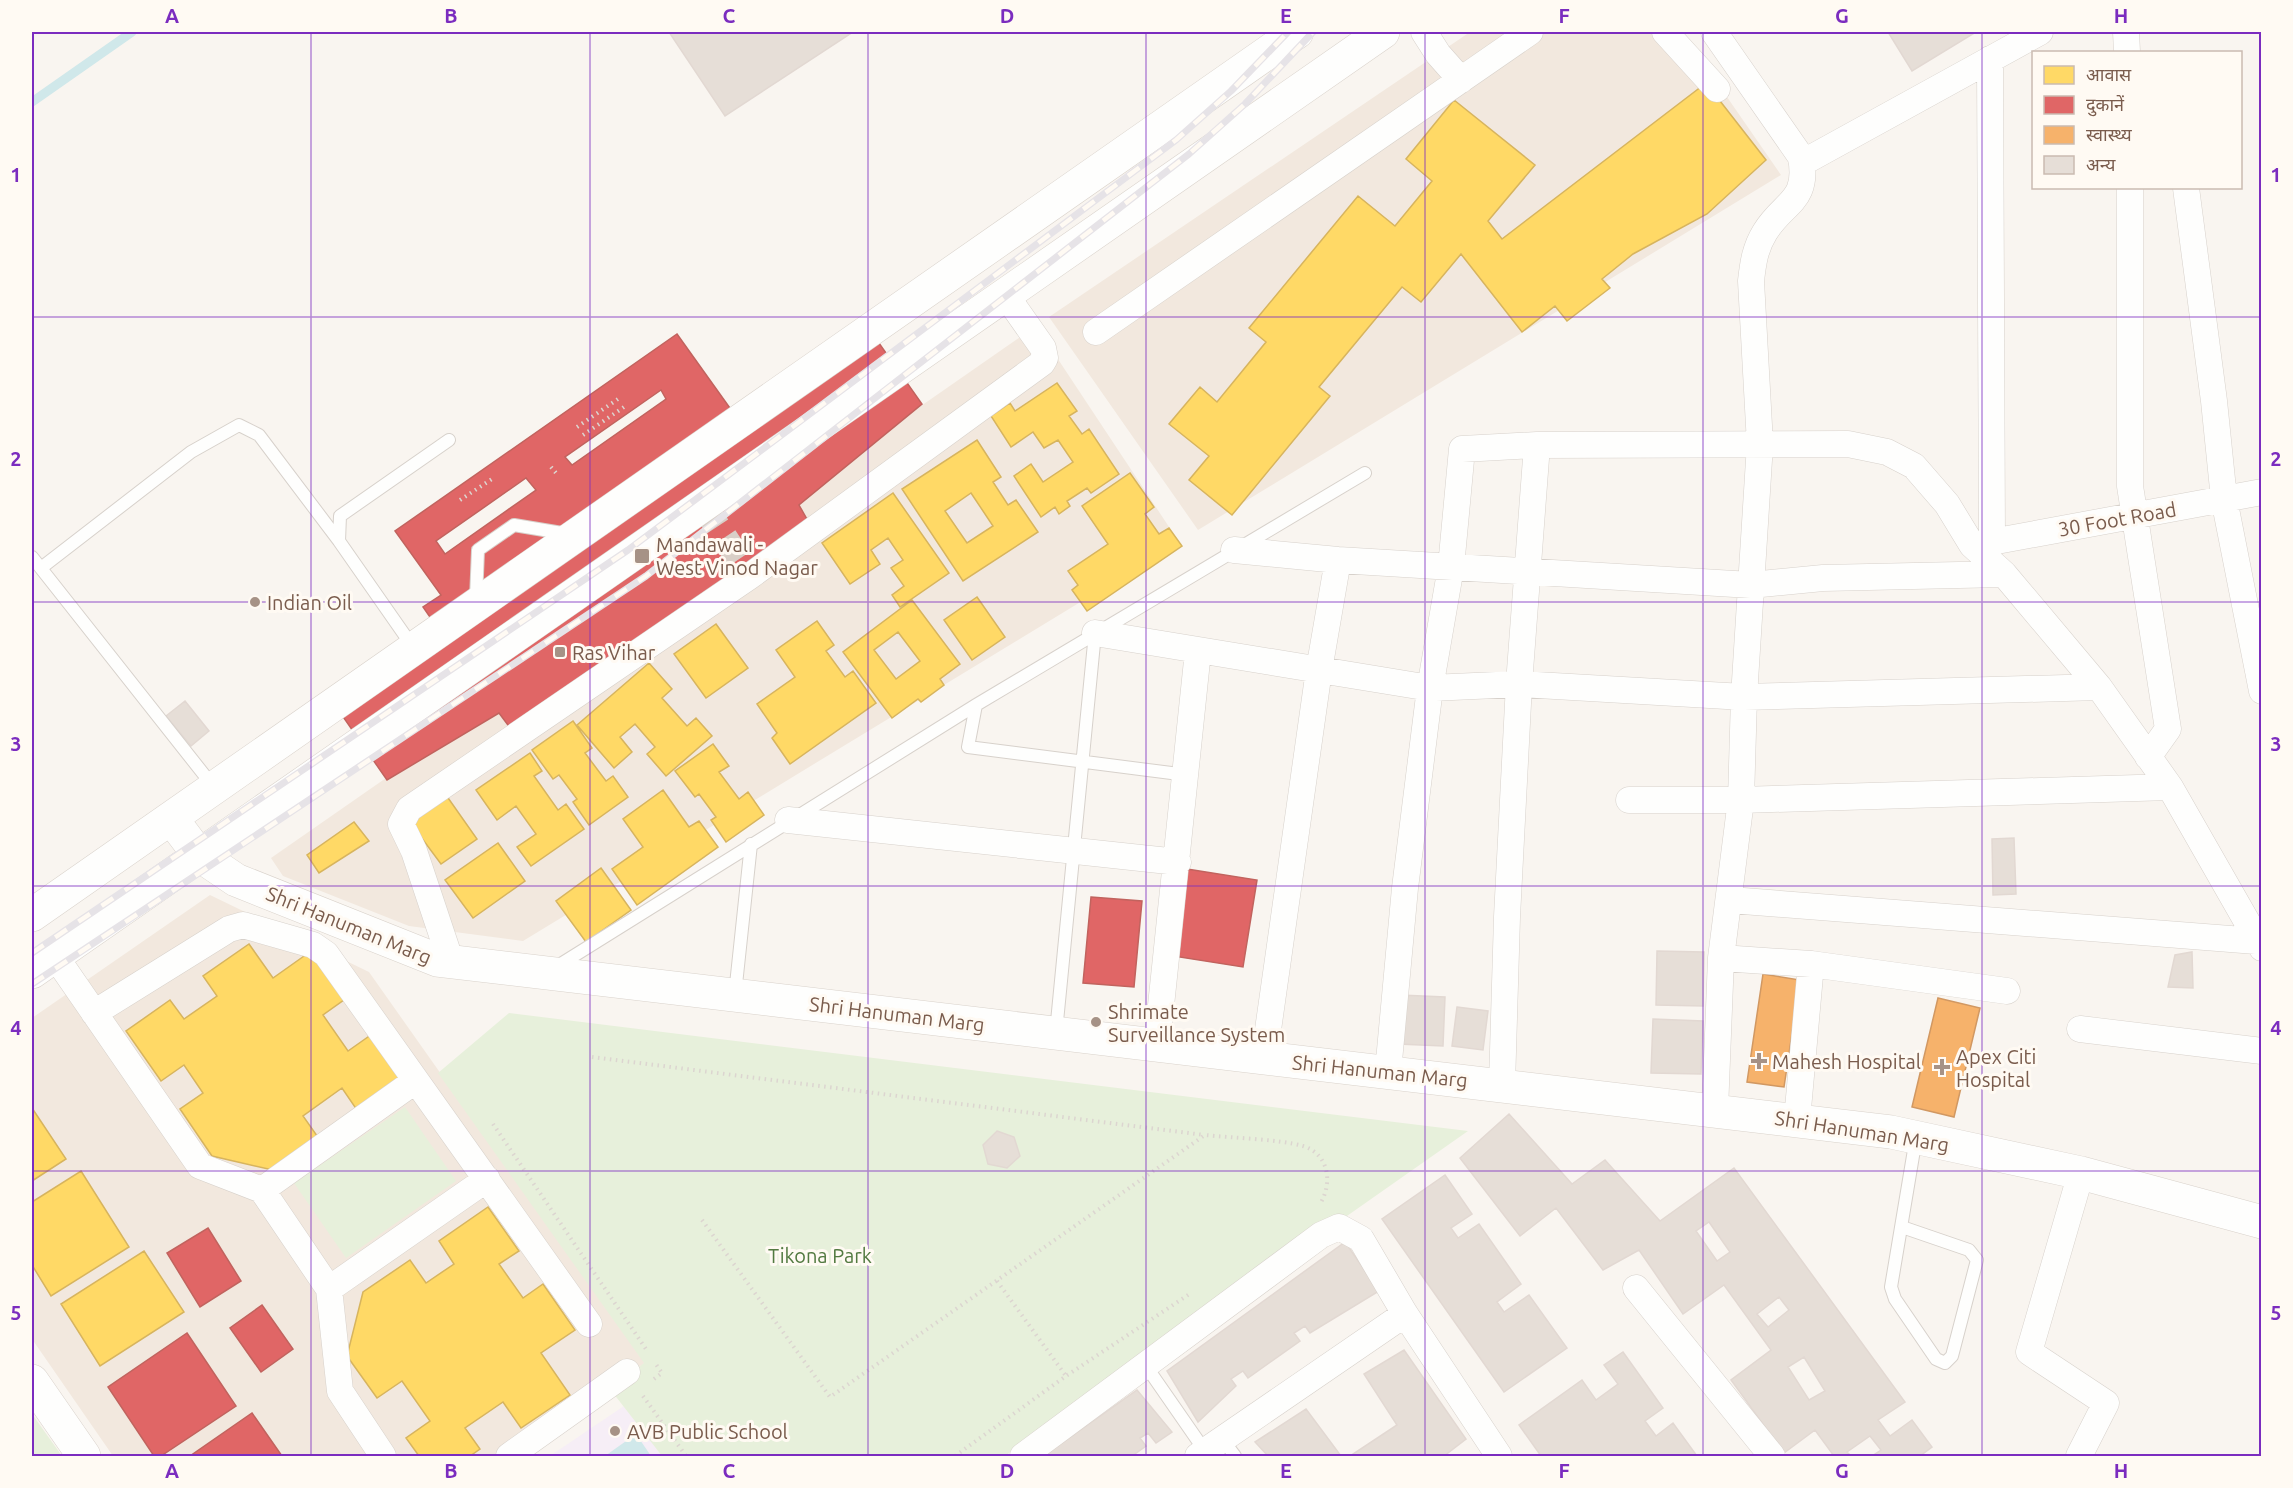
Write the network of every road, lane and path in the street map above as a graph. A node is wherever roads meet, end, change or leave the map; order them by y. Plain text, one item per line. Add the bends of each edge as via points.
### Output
1 (1298, 32) edge
2 (1383, 32) edge
3 (1424, 32) edge
4 (1530, 32) edge
5 (1665, 32) edge
6 (1714, 32) edge
7 (2040, 32) edge
8 (2126, 32) edge
9 (2127, 51) edge
10 (1990, 59) junction
11 (1461, 80) junction
12 (1716, 89) dead end
13 (1802, 163) junction
14 (2130, 189) edge
15 (2186, 189) edge
16 (1005, 294) junction
17 (1096, 332) dead end
18 (621, 397) dead end
19 (627, 405) dead end
20 (577, 427) dead end
21 (583, 435) dead end
22 (449, 440) dead end
23 (1760, 444) junction
24 (1537, 445) junction
25 (551, 467) dead end
26 (1365, 472) dead end
27 (556, 473) dead end
28 (492, 479) dead end
29 (2262, 492) edge
30 (2223, 499) junction
31 (460, 500) dead end
32 (2134, 517) junction
33 (339, 541) junction
34 (563, 544) junction
35 (1982, 544) junction
36 (1234, 550) junction
37 (32, 557) edge
38 (1338, 560) junction
39 (1451, 567) junction
40 (40, 568) junction
41 (1530, 572) junction
42 (2004, 574) junction
43 (1750, 585) junction
44 (579, 591) junction
45 (476, 603) junction
46 (1095, 633) junction
47 (414, 648) junction
48 (1198, 651) junction
49 (1319, 670) junction
50 (1519, 684) junction
51 (2099, 687) junction
52 (1430, 688) junction
53 (2262, 691) edge
54 (1744, 697) junction
55 (976, 705) junction
56 (2148, 757) junction
57 (1081, 761) junction
58 (1186, 775) junction
59 (214, 787) junction
60 (2170, 788) junction
61 (1629, 800) dead end
62 (1741, 800) junction
63 (171, 818) junction
64 (788, 820) junction
65 (751, 844) junction
66 (1072, 849) junction
67 (199, 855) junction
68 (1178, 862) junction
69 (1730, 900) junction
70 (32, 915) edge
71 (2259, 944) edge
72 (1721, 958) junction
73 (451, 962) junction
74 (43, 964) edge
75 (1811, 964) junction
76 (547, 973) junction
77 (2007, 991) dead end
78 (735, 994) junction
79 (94, 1013) junction
80 (2080, 1029) dead end
81 (1055, 1032) junction
82 (1157, 1044) junction
83 (2262, 1051) edge
84 (592, 1057) dead end
85 (1264, 1058) junction
86 (1388, 1072) junction
87 (415, 1081) junction
88 (1502, 1085) junction
89 (1715, 1110) junction
90 (1797, 1120) junction
91 (1205, 1135) junction
92 (1916, 1137) junction
93 (2081, 1173) junction
94 (487, 1179) junction
95 (262, 1190) junction
96 (1319, 1206) dead end
97 (702, 1220) dead end
98 (2262, 1222) edge
99 (1902, 1227) junction
100 (997, 1281) junction
101 (1636, 1288) dead end
102 (329, 1289) junction
103 (1194, 1291) dead end
104 (1404, 1314) junction
105 (589, 1324) dead end
106 (1146, 1366) junction
107 (627, 1372) dead end
108 (1066, 1376) junction
109 (32, 1382) edge
110 (1215, 1451) edge
111 (84, 1456) edge
112 (383, 1456) edge
113 (509, 1456) edge
114 (955, 1456) edge
115 (1023, 1456) edge
116 (1499, 1456) edge
117 (1772, 1456) edge
118 (2079, 1456) edge

1 - 34 main road
2 - 16 main road
3 - 11 street
4 - 11 street
5 - 12 street
6 - 13 street
7 - 10 street
8 - 9 street
10 - 13 street
10 - 35 street
11 - 17 street
13 - 23 street via 1805,178 1794,202 1766,231 1754,255 1751,281
14 - 32 street via 2130,486
15 - 30 street
16 - 44 main road
16 - 73 street via 1043,348 1042,363 750,576 408,809 402,824
18 - 20 path
19 - 21 path
22 - 33 lane via 340,516
23 - 24 street
23 - 35 street via 1848,444 1887,452 1914,466
23 - 43 street
24 - 39 street via 1462,449
24 - 41 street
25 - 27 path
26 - 36 lane
28 - 31 path
29 - 30 street, 30 Foot Road
30 - 32 street, 30 Foot Road
30 - 53 street
32 - 35 street, 30 Foot Road
32 - 56 street via 2169,729
33 - 40 lane via 259,435 239,425 191,452
33 - 47 lane
34 - 44 main road
34 - 45 main road
34 - 45 lane via 514,525 478,550
35 - 42 street
36 - 38 street
36 - 46 lane
37 - 40 lane
38 - 39 street
38 - 49 street
39 - 41 street
39 - 52 street
40 - 59 lane
41 - 43 street
41 - 50 street
42 - 43 street via 1822,578
42 - 51 street
43 - 54 street
44 - 67 main road
45 - 47 main road
46 - 48 street
46 - 55 lane
46 - 57 lane
47 - 59 main road
48 - 49 street
48 - 58 street
49 - 52 street
49 - 85 street
50 - 52 street
50 - 54 street
50 - 88 street
51 - 54 street
51 - 56 street
52 - 86 street via 1405,888
54 - 62 street
55 - 57 lane via 968,747
55 - 64 lane
56 - 60 street
57 - 58 lane
57 - 66 lane
58 - 68 street
59 - 63 main road
60 - 62 street
60 - 71 street
61 - 62 street
62 - 69 street
63 - 67 main road, Shri Hanuman Marg
63 - 70 main road
64 - 65 lane
64 - 66 street
65 - 76 lane
65 - 78 lane
66 - 68 street
66 - 81 lane
67 - 73 main road, Shri Hanuman Marg via 236,880 437,960
67 - 74 main road
68 - 82 street
69 - 71 street
69 - 72 street
72 - 75 street
72 - 89 street
73 - 76 main road, Shri Hanuman Marg
74 - 79 street
75 - 77 street
75 - 90 street
76 - 78 main road, Shri Hanuman Marg
78 - 81 main road, Shri Hanuman Marg
79 - 87 street via 229,929 243,925 313,945 326,954
79 - 95 street via 200,1166
80 - 83 street
81 - 82 main road, Shri Hanuman Marg
82 - 85 main road, Shri Hanuman Marg
84 - 91 path
85 - 86 main road, Shri Hanuman Marg
86 - 88 main road, Shri Hanuman Marg
87 - 94 street
87 - 95 street
88 - 89 main road, Shri Hanuman Marg
89 - 90 main road, Shri Hanuman Marg
90 - 92 main road, Shri Hanuman Marg
91 - 96 path via 1304,1146 1318,1154 1325,1164 1328,1184
91 - 100 path
92 - 93 main road, Shri Hanuman Marg
92 - 99 lane
93 - 98 main road, Shri Hanuman Marg
93 - 118 street via 2029,1352 2106,1403
94 - 102 street
94 - 105 street
95 - 102 street
97 - 100 path via 830,1397
99 - 99 lane via 1892,1294 1936,1359 1946,1363 1952,1356 1977,1260 1969,1250
100 - 108 path
101 - 117 street
102 - 112 street via 340,1391
103 - 108 path
104 - 106 street via 1361,1239 1340,1227 1320,1235
104 - 110 street
104 - 116 street
106 - 110 lane
106 - 115 street
107 - 113 street
108 - 114 path
109 - 111 main road

